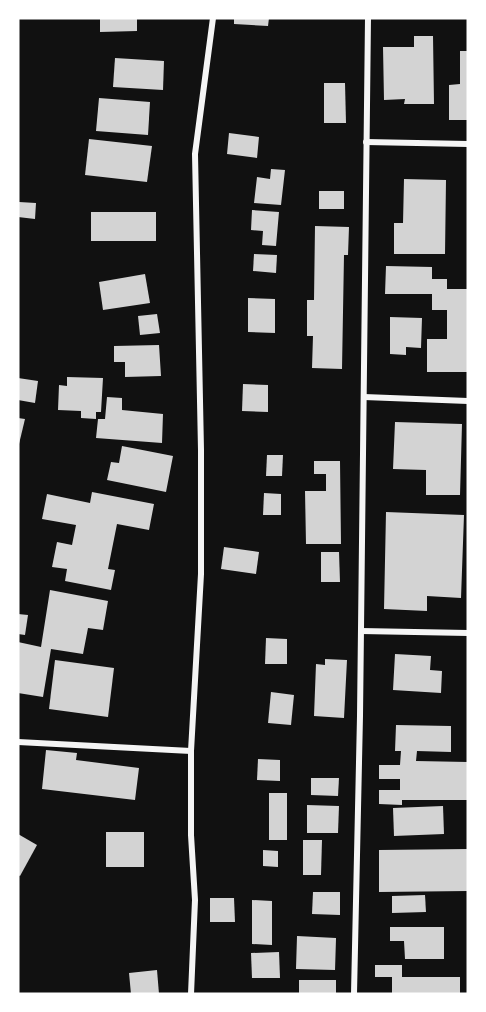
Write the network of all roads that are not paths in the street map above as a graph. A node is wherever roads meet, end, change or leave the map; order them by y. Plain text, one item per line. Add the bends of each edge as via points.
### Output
1 (213, 18) edge
2 (368, 18) edge
3 (366, 142) junction
4 (468, 144) edge
5 (364, 397) junction
6 (468, 401) edge
7 (362, 631) junction
8 (468, 633) edge
9 (18, 742) edge
10 (191, 751) junction
11 (191, 994) edge
12 (354, 994) edge

1 - 10 street via 195,154 201,574
2 - 3 street
3 - 4 street
3 - 5 street
5 - 6 street
5 - 7 street
7 - 8 street
7 - 12 street
9 - 10 street
10 - 11 street via 195,900

